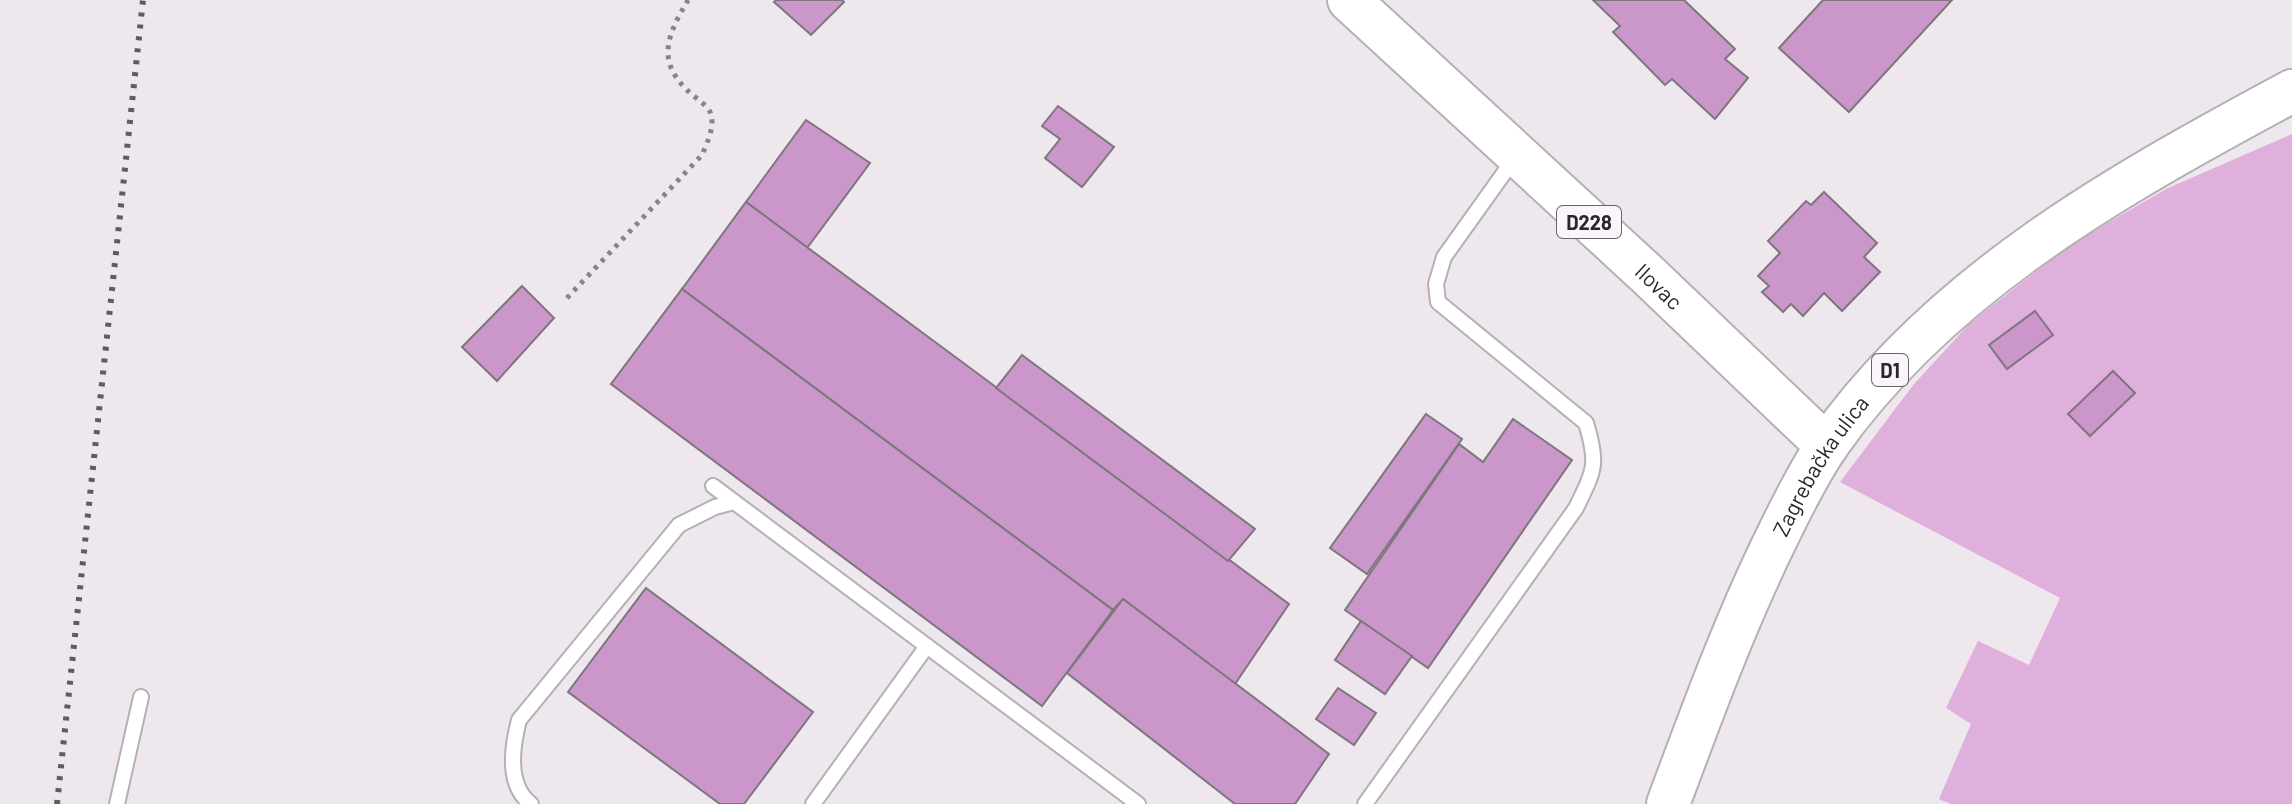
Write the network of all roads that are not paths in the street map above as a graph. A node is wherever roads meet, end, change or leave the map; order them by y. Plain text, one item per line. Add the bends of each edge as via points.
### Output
1 (1349, 0) edge
2 (2292, 91) edge
3 (1517, 155) junction
4 (1827, 446) junction
5 (713, 486) dead end
6 (734, 502) junction
7 (927, 646) junction
8 (141, 697) dead end
9 (117, 804) edge
10 (531, 804) edge
11 (813, 804) edge
12 (1138, 804) edge
13 (1365, 804) edge
14 (1668, 804) edge

1 - 3 main road, Ilovac / D228
2 - 4 main road, Zagrebačka ulica / D1 via 2132,179 2041,238 1910,349
3 - 4 main road, Ilovac / D228
3 - 13 lane via 1444,257 1436,284 1438,302 1586,423 1594,471 1576,508
4 - 14 main road, Zagrebačka ulica / D1 via 1796,498 1738,623
5 - 6 lane
6 - 7 lane
6 - 10 lane via 679,525 519,720 511,749 522,797
7 - 11 lane
7 - 12 lane
8 - 9 lane

